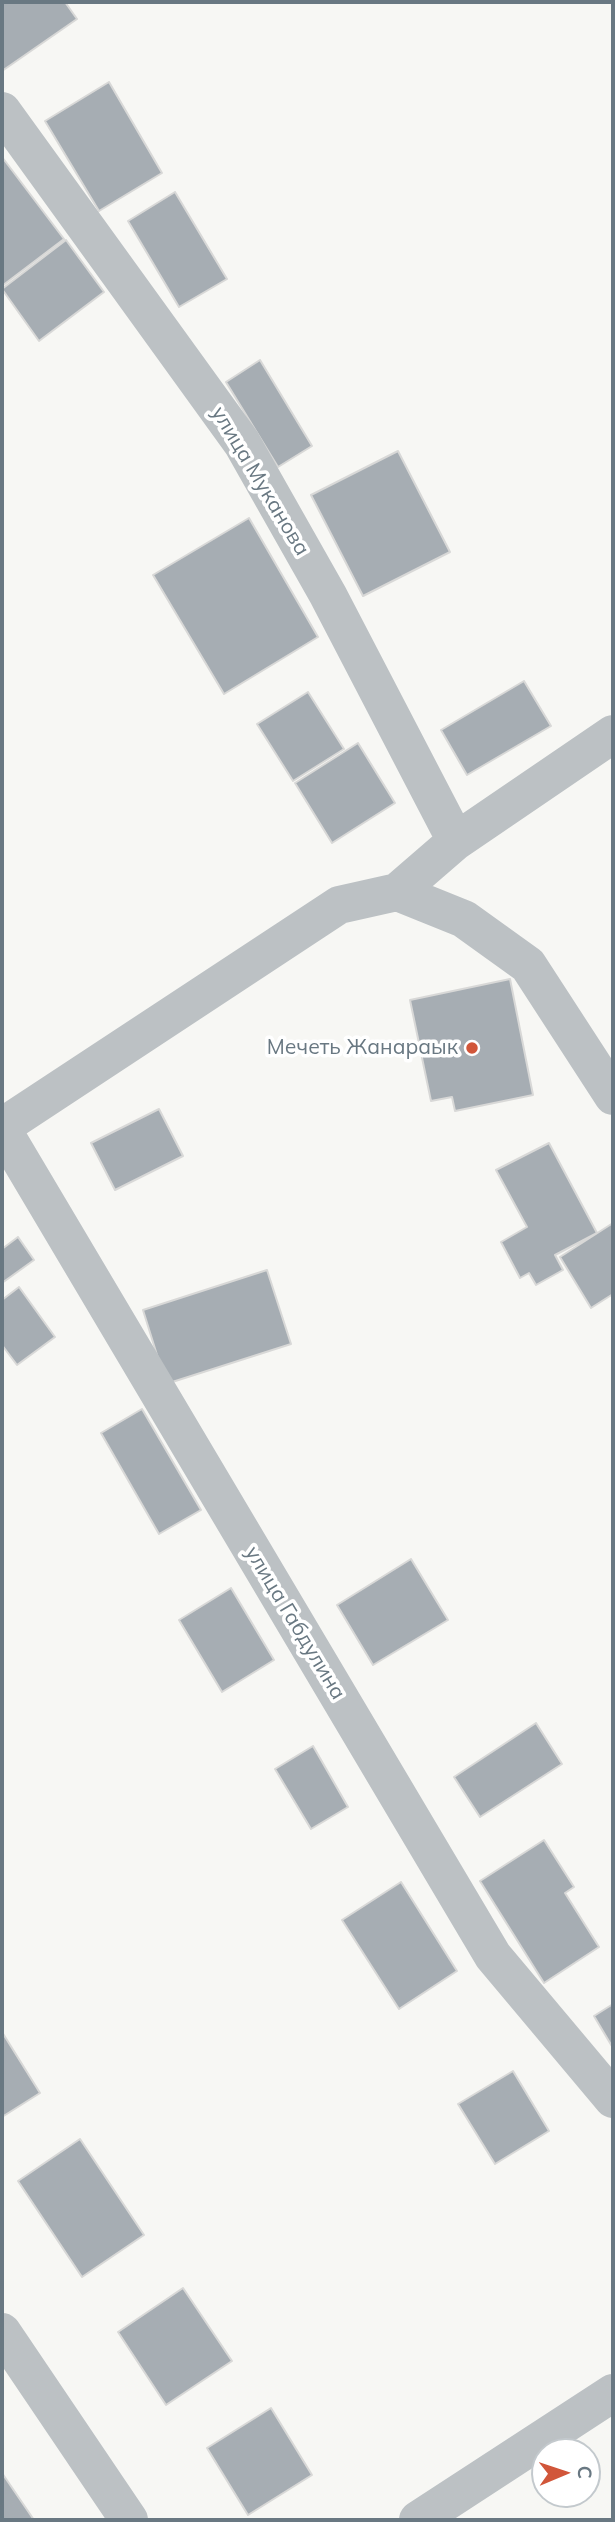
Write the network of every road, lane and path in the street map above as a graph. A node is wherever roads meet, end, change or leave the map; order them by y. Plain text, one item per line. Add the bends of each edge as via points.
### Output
1 (2, 111) edge
2 (613, 734) edge
3 (456, 841) junction
4 (397, 892) junction
5 (613, 1096) edge
6 (2, 1128) edge
7 (613, 2099) edge
8 (2, 2332) edge
9 (613, 2393) edge
10 (129, 2520) edge
11 (418, 2520) edge

1 - 3 street, улица Муканова via 242,443 328,595
2 - 3 street
3 - 4 street
4 - 5 street via 464,919 528,965
4 - 6 street via 339,905
6 - 7 street, улица Габдулина via 493,1956
8 - 10 street
9 - 11 street

